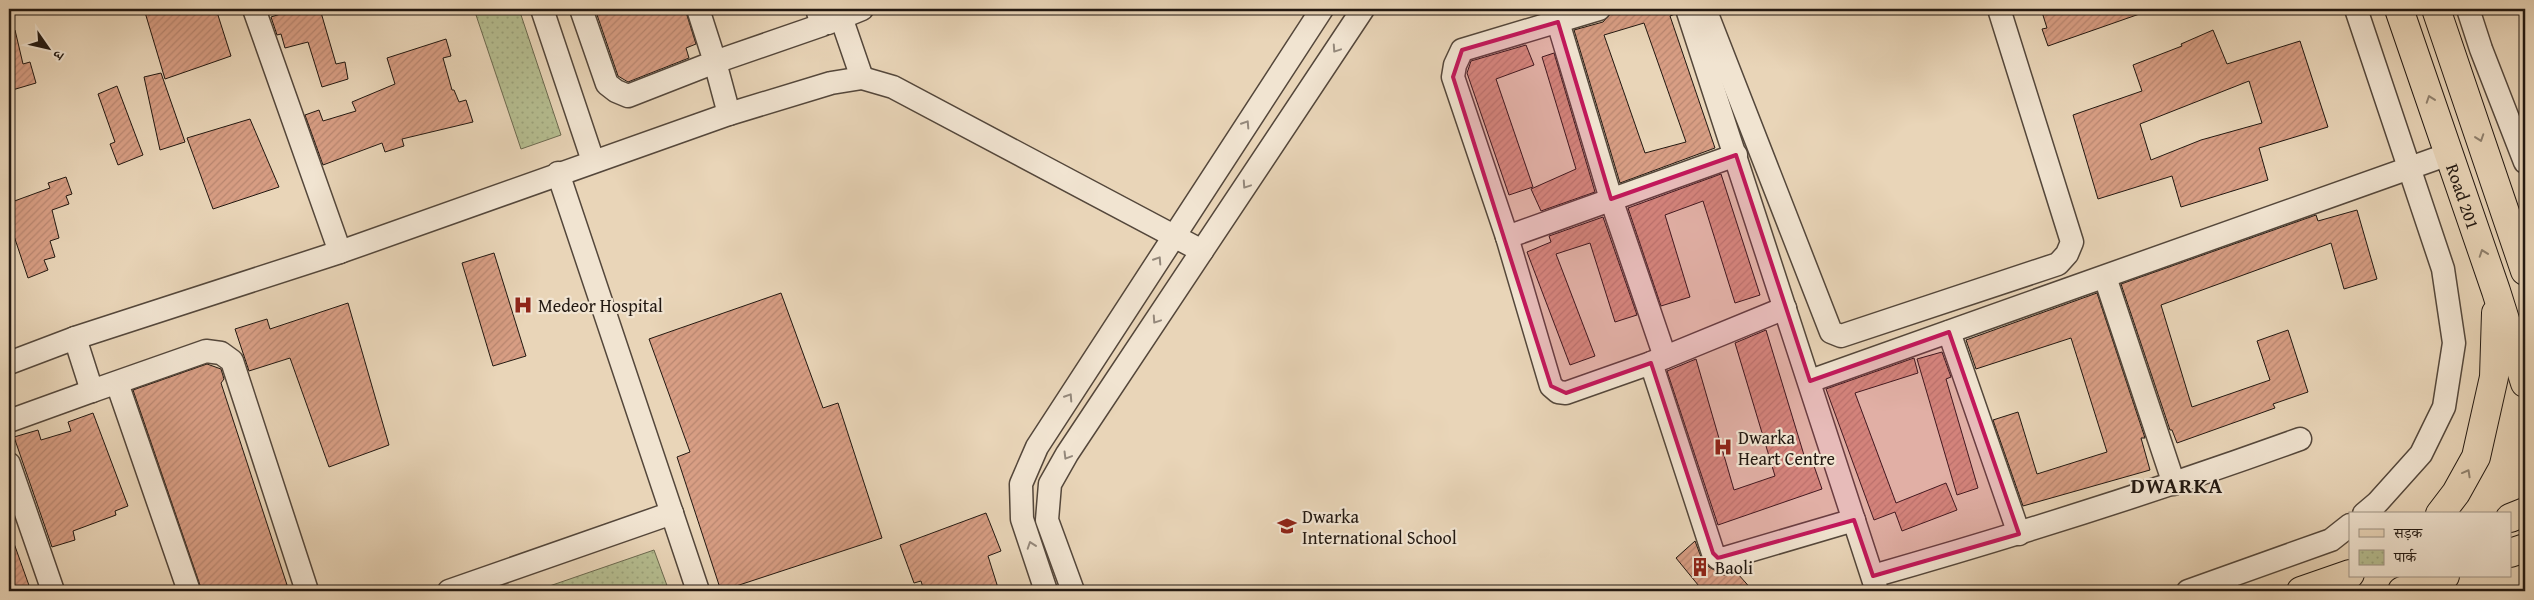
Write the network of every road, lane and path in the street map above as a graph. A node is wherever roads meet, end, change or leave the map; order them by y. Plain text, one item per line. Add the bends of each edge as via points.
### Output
1 (254, 9) edge
2 (542, 9) edge
3 (581, 9) edge
4 (698, 9) edge
5 (862, 9) edge
6 (1322, 9) edge
7 (1363, 9) edge
8 (1599, 9) edge
9 (1687, 9) edge
10 (1705, 9) edge
11 (1999, 9) edge
12 (2356, 9) edge
13 (2399, 9) edge
14 (2436, 9) edge
15 (2468, 9) edge
16 (827, 17) edge
17 (1558, 22) junction
18 (716, 62) junction
19 (862, 78) junction
20 (730, 114) junction
21 (2449, 154) junction
22 (1736, 155) junction
23 (594, 161) junction
24 (2525, 162) edge
25 (2409, 168) junction
26 (558, 173) junction
27 (1611, 199) junction
28 (1174, 235) junction
29 (1507, 237) junction
30 (1202, 250) junction
31 (340, 252) junction
32 (2525, 271) edge
33 (2106, 277) junction
34 (2496, 291) junction
35 (1785, 308) junction
36 (1949, 332) junction
37 (75, 338) junction
38 (1658, 360) junction
39 (9, 363) edge
40 (1810, 381) junction
41 (117, 383) junction
42 (2525, 383) edge
43 (92, 391) junction
44 (9, 421) edge
45 (2300, 439) dead end
46 (9, 464) edge
47 (2174, 484) junction
48 (2366, 512) edge
49 (2442, 512) edge
50 (2525, 512) edge
51 (672, 513) junction
52 (2512, 517) edge
53 (1854, 520) junction
54 (2349, 526) edge
55 (2019, 534) junction
56 (2525, 548) edge
57 (2512, 552) edge
58 (2349, 574) edge
59 (2439, 578) edge
60 (1875, 584) edge
61 (53, 591) edge
62 (189, 591) edge
63 (307, 591) edge
64 (449, 591) edge
65 (698, 591) edge
66 (1046, 591) edge
67 (1074, 591) edge
68 (2188, 591) edge
69 (2301, 591) edge
70 (2402, 591) edge

1 - 31 street
2 - 23 street
3 - 18 street via 607,84 628,96
4 - 18 street
5 - 16 street
28 -> 6 street
7 -> 30 street
8 - 17 street
9 - 22 street
10 - 11 street via 1831,332 1841,336 2058,264 2067,254 2072,242
12 - 25 street
21 -> 13 main road, Road 201
14 -> 32 main road, Road 201
15 - 24 street
16 - 18 street
16 - 19 street
17 - 27 street
17 - 29 street via 1462,50 1455,65 1453,77
18 - 20 street
19 - 20 street via 830,83
19 - 28 street via 893,87
20 - 23 street
21 - 25 street
34 -> 21 main road, Road 201
22 - 27 street
22 - 35 street
23 - 26 street
25 - 33 street
25 - 48 street via 2443,269 2454,343 2444,407 2421,454
26 - 31 street
26 - 51 street
27 - 29 street
27 - 38 street
28 - 30 street
66 -> 28 street via 1022,520 1021,484 1036,447
29 - 38 street via 1551,386 1558,392 1566,393
30 -> 67 street via 1050,484 1047,520
31 - 37 street
33 - 36 street
33 - 47 street
34 - 42 main road, Road 201
49 -> 34 main road via 2476,457 2481,439 2494,377
35 - 38 street
35 - 40 street
36 - 40 street
36 - 55 street
37 - 39 street
37 - 43 street
38 - 53 street via 1713,553 1718,558
40 - 53 street
41 - 43 street
41 - 62 street
41 - 63 street via 206,351 221,353 232,361
43 - 44 street
45 - 47 street
46 - 61 street
47 - 55 street
50 - 52 main road
51 - 64 street
51 - 65 street
53 - 60 street
54 - 68 street via 2331,540
55 - 60 street
56 - 57 main road
58 - 69 main road
59 - 70 main road

